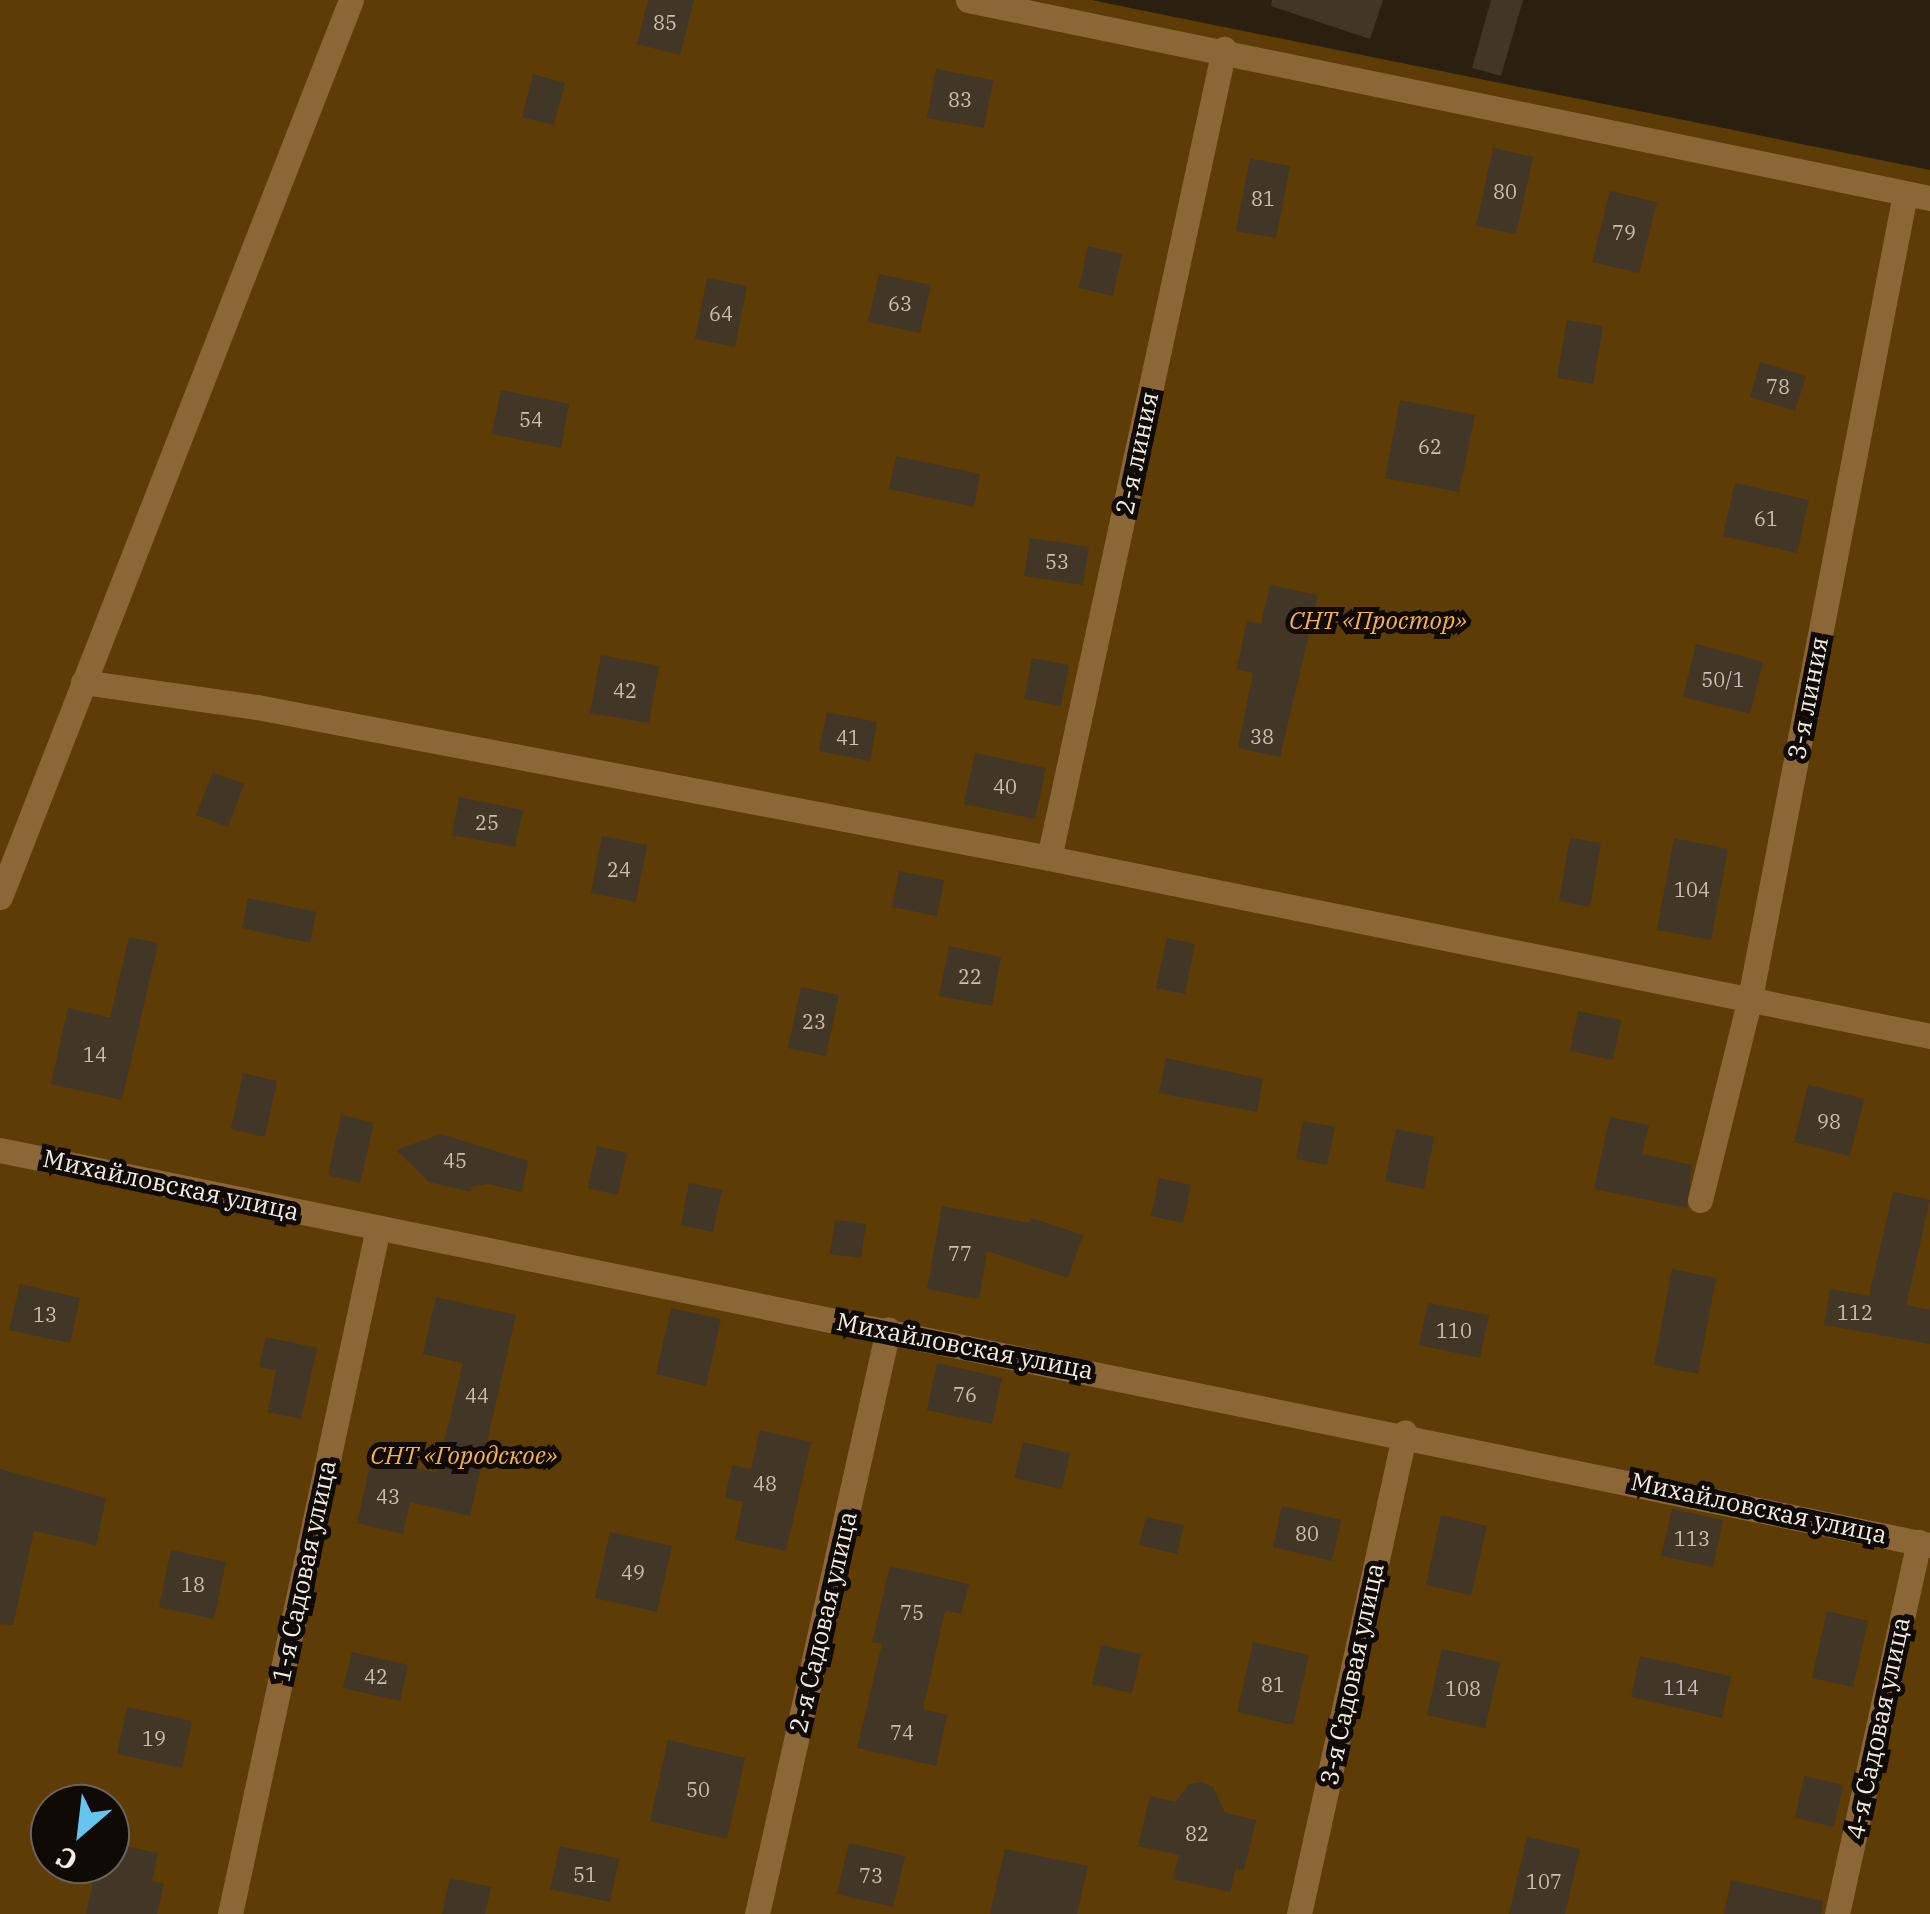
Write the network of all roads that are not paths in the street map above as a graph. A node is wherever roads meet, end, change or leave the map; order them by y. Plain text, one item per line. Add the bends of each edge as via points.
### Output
1 (351, 0) edge
2 (968, 0) edge
3 (1224, 48) junction
4 (1918, 196) edge
5 (82, 682) junction
6 (1049, 858) junction
7 (0, 897) edge
8 (1750, 998) junction
9 (1930, 1036) edge
10 (0, 1150) edge
11 (1700, 1200) dead end
12 (378, 1228) junction
13 (888, 1330) junction
14 (1405, 1433) junction
15 (1924, 1544) edge
16 (230, 1914) edge
17 (758, 1914) edge
18 (1299, 1914) edge
19 (1837, 1914) edge

1 - 5 street
2 - 3 street
3 - 4 street
3 - 6 street, 2-я линия
4 - 8 street, 3-я линия
5 - 6 street via 257,706
5 - 7 street
6 - 8 street
8 - 9 street
8 - 11 street, 3-я линия
10 - 12 street, Михайловская улица
12 - 13 street, Михайловская улица
12 - 16 street, 1-я Садовая улица
13 - 14 street, Михайловская улица
13 - 17 street, 2-я Садовая улица
14 - 15 street, Михайловская улица
14 - 18 street, 3-я Садовая улица
15 - 19 street, 4-я Садовая улица

